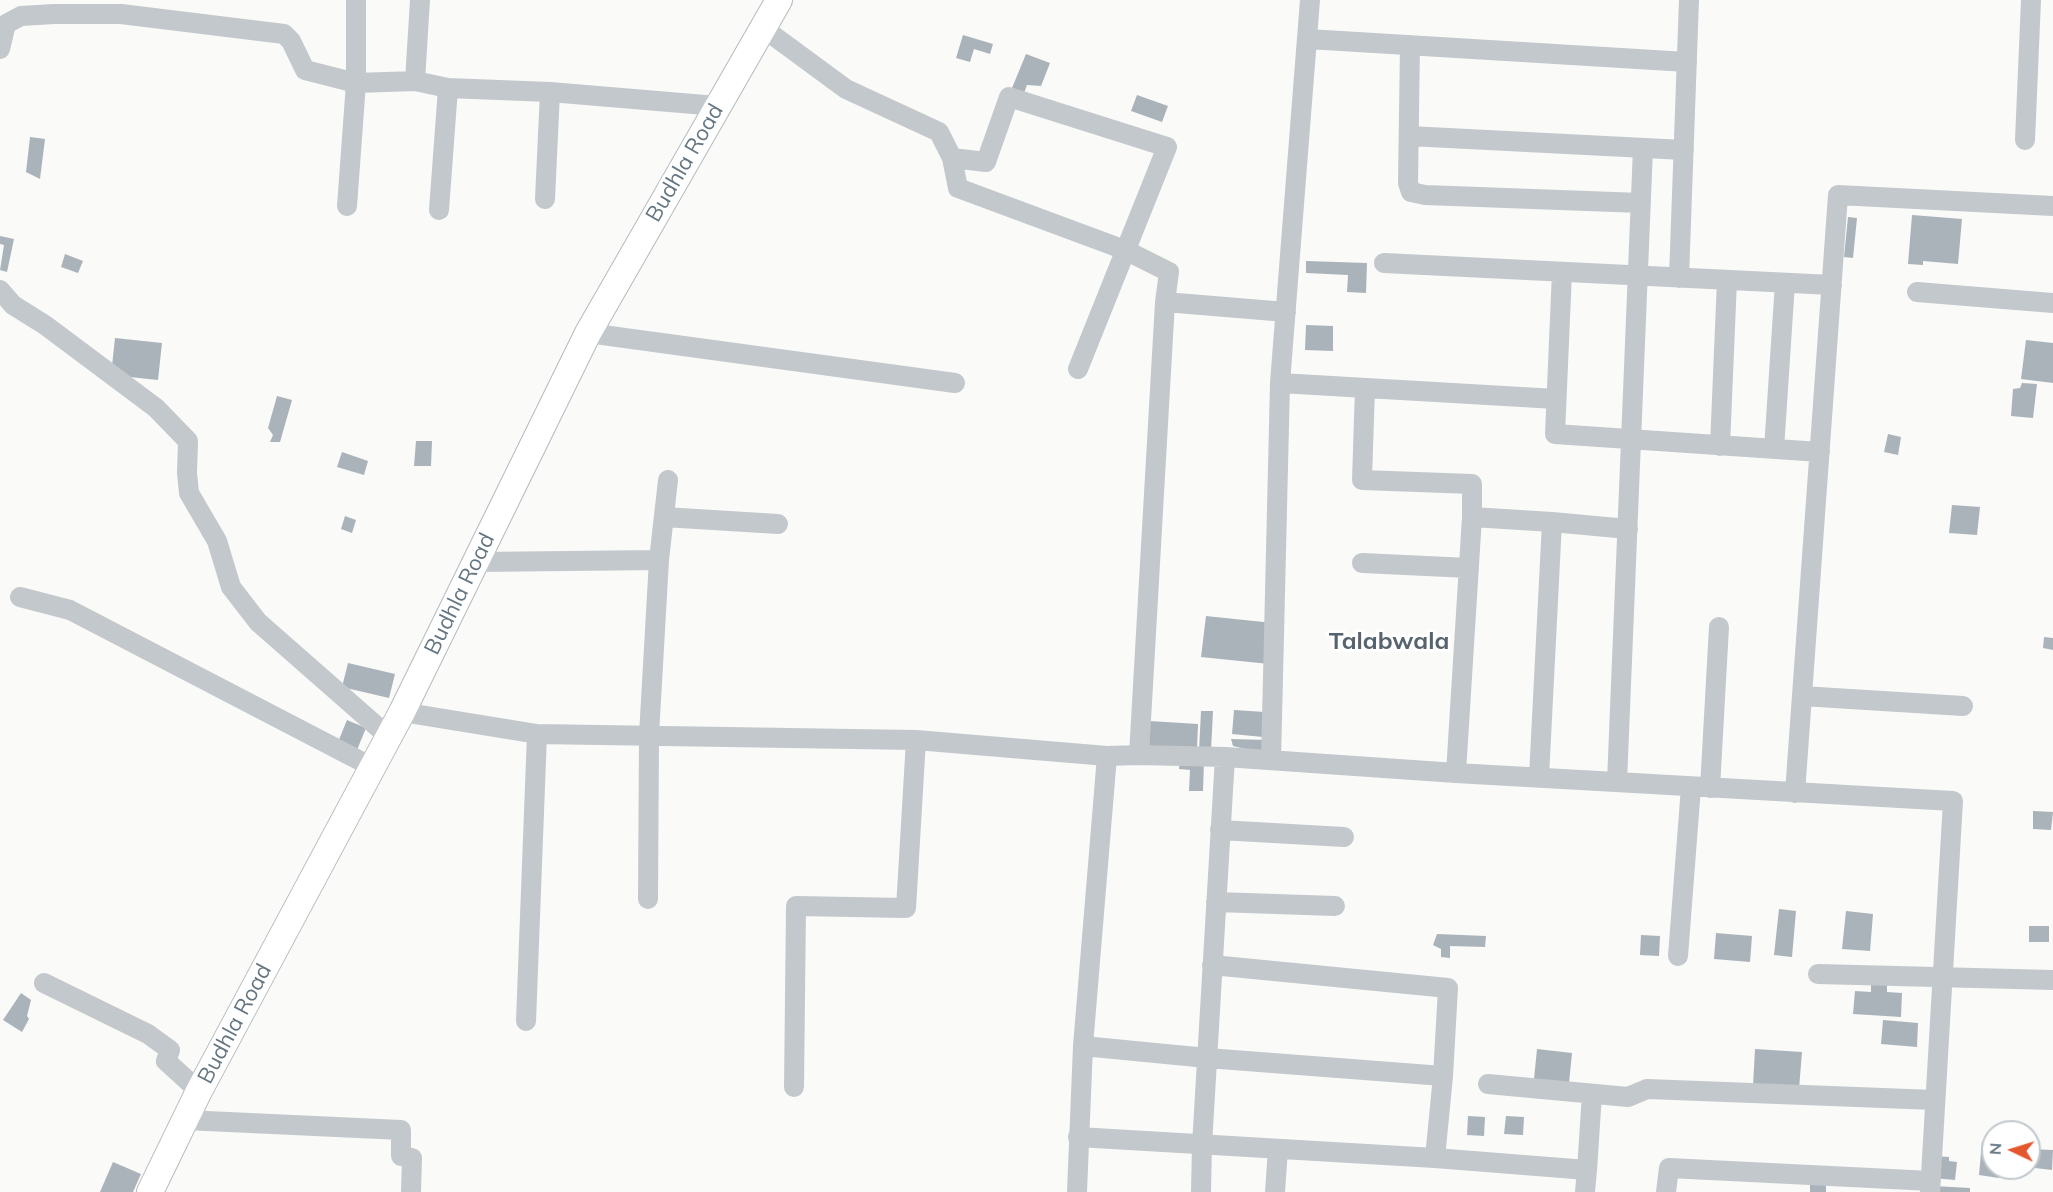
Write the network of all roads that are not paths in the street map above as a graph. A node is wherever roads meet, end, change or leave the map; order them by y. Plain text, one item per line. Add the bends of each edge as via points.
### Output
1 (356, 0) edge
2 (420, 0) edge
3 (779, 0) edge
4 (1310, 0) edge
5 (1689, 0) edge
6 (2031, 0) edge
7 (763, 28) junction
8 (1308, 39) junction
9 (1410, 45) junction
10 (0, 49) edge
11 (1687, 62) junction
12 (415, 81) junction
13 (356, 83) junction
14 (448, 88) junction
15 (550, 92) junction
16 (717, 106) junction
17 (1409, 136) junction
18 (2025, 140) dead end
19 (1643, 148) junction
20 (1684, 150) junction
21 (952, 158) junction
22 (544, 199) dead end
23 (1641, 203) junction
24 (347, 206) dead end
25 (2053, 206) edge
26 (439, 210) dead end
27 (1125, 250) junction
28 (1384, 263) dead end
29 (1562, 272) junction
30 (1638, 276) junction
31 (1679, 278) junction
32 (1727, 280) junction
33 (1785, 283) junction
34 (1832, 285) junction
35 (0, 290) edge
36 (1917, 292) dead end
37 (1165, 302) junction
38 (2053, 303) edge
39 (1286, 312) junction
40 (588, 333) junction
41 (1078, 369) dead end
42 (955, 383) dead end
43 (1280, 383) junction
44 (1365, 388) junction
45 (1556, 399) junction
46 (1632, 440) junction
47 (1720, 446) junction
48 (1774, 449) junction
49 (1820, 452) junction
50 (668, 480) dead end
51 (664, 517) junction
52 (1472, 517) junction
53 (1552, 522) junction
54 (778, 524) dead end
55 (1628, 529) junction
56 (659, 560) junction
57 (476, 562) junction
58 (1362, 563) dead end
59 (1469, 568) junction
60 (20, 597) dead end
61 (1719, 627) dead end
62 (1802, 696) junction
63 (1963, 706) dead end
64 (402, 712) junction
65 (537, 734) junction
66 (649, 735) junction
67 (389, 737) junction
68 (916, 740) junction
69 (1139, 755) junction
70 (1107, 756) junction
71 (1225, 758) junction
72 (1271, 760) junction
73 (372, 767) junction
74 (1456, 773) junction
75 (1539, 777) junction
76 (1617, 782) junction
77 (1700, 788) junction
78 (1795, 793) junction
79 (1221, 830) junction
80 (1344, 837) dead end
81 (648, 899) dead end
82 (1216, 902) junction
83 (1335, 906) dead end
84 (1678, 956) dead end
85 (1212, 965) junction
86 (1818, 974) dead end
87 (1942, 976) junction
88 (2053, 980) edge
89 (44, 982) dead end
90 (526, 1021) dead end
91 (1083, 1046) junction
92 (1207, 1058) junction
93 (1443, 1076) junction
94 (1488, 1084) dead end
95 (794, 1088) dead end
96 (199, 1091) junction
97 (1592, 1094) junction
98 (1935, 1100) junction
99 (185, 1120) junction
100 (1078, 1137) junction
101 (1202, 1145) junction
102 (1278, 1149) junction
103 (1435, 1158) junction
104 (1587, 1170) junction
105 (1930, 1187) edge
106 (150, 1192) edge
107 (411, 1192) edge
108 (1077, 1192) edge
109 (1201, 1192) edge
110 (1275, 1192) edge
111 (1585, 1192) edge
112 (1666, 1192) edge

1 - 13 street
2 - 12 street
3 - 7 main road, Budhla Road
4 - 8 street
5 - 11 street
6 - 18 street
7 - 16 main road, Budhla Road
7 - 21 street via 846,88 939,132
8 - 9 street
8 - 39 street
9 - 11 street
9 - 17 street
10 - 13 street via 6,24 21,16 121,14 284,34 305,70
11 - 20 street
12 - 13 street
12 - 14 street
13 - 24 street
14 - 15 street
14 - 26 street
15 - 16 street
15 - 22 street
16 - 40 main road, Budhla Road
17 - 19 street
17 - 23 street via 1411,192
19 - 20 street
19 - 23 street
20 - 31 street
21 - 27 street via 958,188
21 - 27 street via 986,162 1010,97 1167,147
23 - 30 street
25 - 34 street via 1838,195
27 - 37 street via 1169,272
27 - 41 street
28 - 29 street
29 - 30 street
29 - 45 street
30 - 31 street
30 - 46 street
31 - 32 street
32 - 33 street
32 - 47 street
33 - 34 street
33 - 48 street
34 - 49 street
35 - 67 street via 13,305 156,408 188,441 189,493 217,541 231,587 258,622
36 - 38 street
37 - 39 street
37 - 69 street
39 - 43 street
40 - 42 street
40 - 57 main road, Budhla Road
43 - 44 street
43 - 72 street
44 - 45 street
44 - 52 street via 1362,480 1472,484
45 - 46 street via 1558,436
46 - 47 street
46 - 55 street
47 - 48 street
48 - 49 street
49 - 62 street
50 - 51 street
51 - 54 street
51 - 56 street
52 - 53 street
52 - 59 street
53 - 55 street
53 - 75 street
55 - 76 street
56 - 57 street
56 - 66 street
57 - 64 main road, Budhla Road
58 - 59 street
59 - 74 street
60 - 73 street via 70,610
61 - 77 street
62 - 63 street
62 - 78 street
64 - 65 street
64 - 67 main road, Budhla Road
65 - 66 street
65 - 90 street
66 - 68 street
66 - 81 street
67 - 73 main road, Budhla Road
68 - 70 street
68 - 95 street via 906,908 796,906
69 - 70 street
69 - 71 street
70 - 91 street
71 - 72 street
71 - 79 street
72 - 74 street
73 - 96 main road, Budhla Road
74 - 75 street
75 - 76 street
76 - 77 street
77 - 78 street
77 - 84 street
78 - 87 street via 1953,801
79 - 80 street
79 - 82 street
82 - 83 street
82 - 85 street
85 - 92 street
85 - 93 street via 1448,988
86 - 87 street
87 - 88 street
87 - 98 street
89 - 96 street via 148,1034 170,1050 166,1061
91 - 92 street
91 - 100 street
92 - 93 street
92 - 101 street
93 - 103 street
94 - 97 street
96 - 99 main road, Budhla Road
97 - 98 street via 1628,1097 1647,1089
97 - 104 street
98 - 105 street
99 - 106 main road, Budhla Road
99 - 107 street via 401,1130 401,1156 412,1158
100 - 101 street
100 - 108 street
101 - 102 street
101 - 109 street
102 - 103 street
102 - 110 street
103 - 104 street
104 - 111 street
105 - 112 street via 1669,1168

